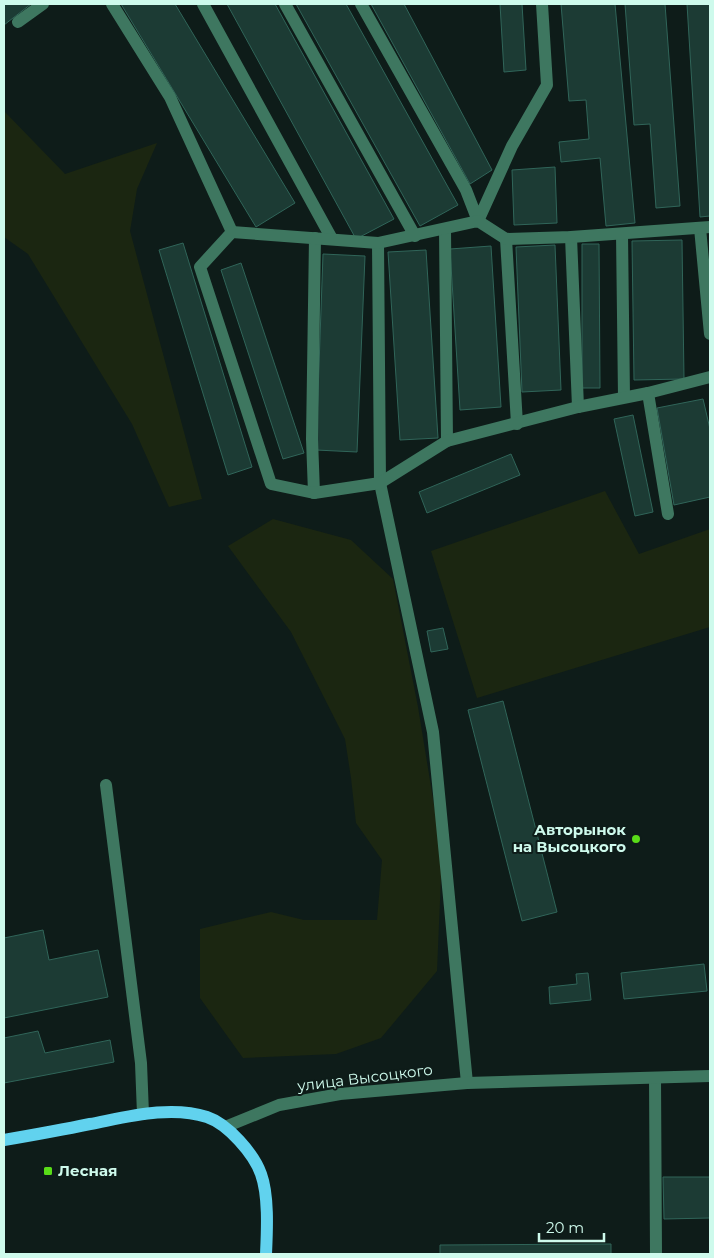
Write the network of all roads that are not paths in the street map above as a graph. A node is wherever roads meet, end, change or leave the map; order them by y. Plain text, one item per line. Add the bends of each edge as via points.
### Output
1 (43, 4) edge
2 (112, 4) edge
3 (203, 4) edge
4 (285, 4) edge
5 (361, 4) edge
6 (542, 4) edge
7 (18, 22) dead end
8 (478, 221) junction
9 (705, 228) edge
10 (445, 229) junction
11 (232, 232) junction
12 (622, 234) junction
13 (415, 236) junction
14 (571, 237) junction
15 (315, 238) junction
16 (332, 238) junction
17 (506, 239) junction
18 (378, 242) junction
19 (710, 334) edge
20 (710, 377) edge
21 (648, 393) junction
22 (624, 397) junction
23 (578, 407) junction
24 (517, 424) junction
25 (447, 441) junction
26 (380, 483) junction
27 (314, 493) junction
28 (668, 514) dead end
29 (106, 785) dead end
30 (710, 1076) edge
31 (655, 1078) junction
32 (466, 1083) junction
33 (143, 1114) junction
34 (225, 1127) junction
35 (4, 1140) edge
36 (266, 1254) edge
37 (656, 1254) edge

1 - 7 street
2 - 11 street via 170,97
3 - 16 street
4 - 13 street
5 - 8 street via 466,190
6 - 8 street via 547,85 512,146
8 - 10 street
8 - 17 street
9 - 12 street
9 - 19 street
10 - 13 street
10 - 25 street
11 - 15 street
11 - 27 street via 200,267 271,484
12 - 14 street
12 - 22 street
13 - 18 street
14 - 17 street
14 - 23 street
15 - 16 street
15 - 27 street
16 - 18 street
17 - 24 street
18 - 26 street
20 - 21 street
21 - 22 street
21 - 28 street
22 - 23 street
23 - 24 street
24 - 25 street
25 - 26 street
26 - 27 street
26 - 32 street via 433,732
29 - 33 street via 142,1062
30 - 31 street, улица Высоцкого
31 - 32 street, улица Высоцкого
31 - 37 street
32 - 34 street, улица Высоцкого via 340,1094 280,1105
33 - 34 main road via 180,1112 208,1117
33 - 35 main road
34 - 36 main road via 248,1150 261,1174

